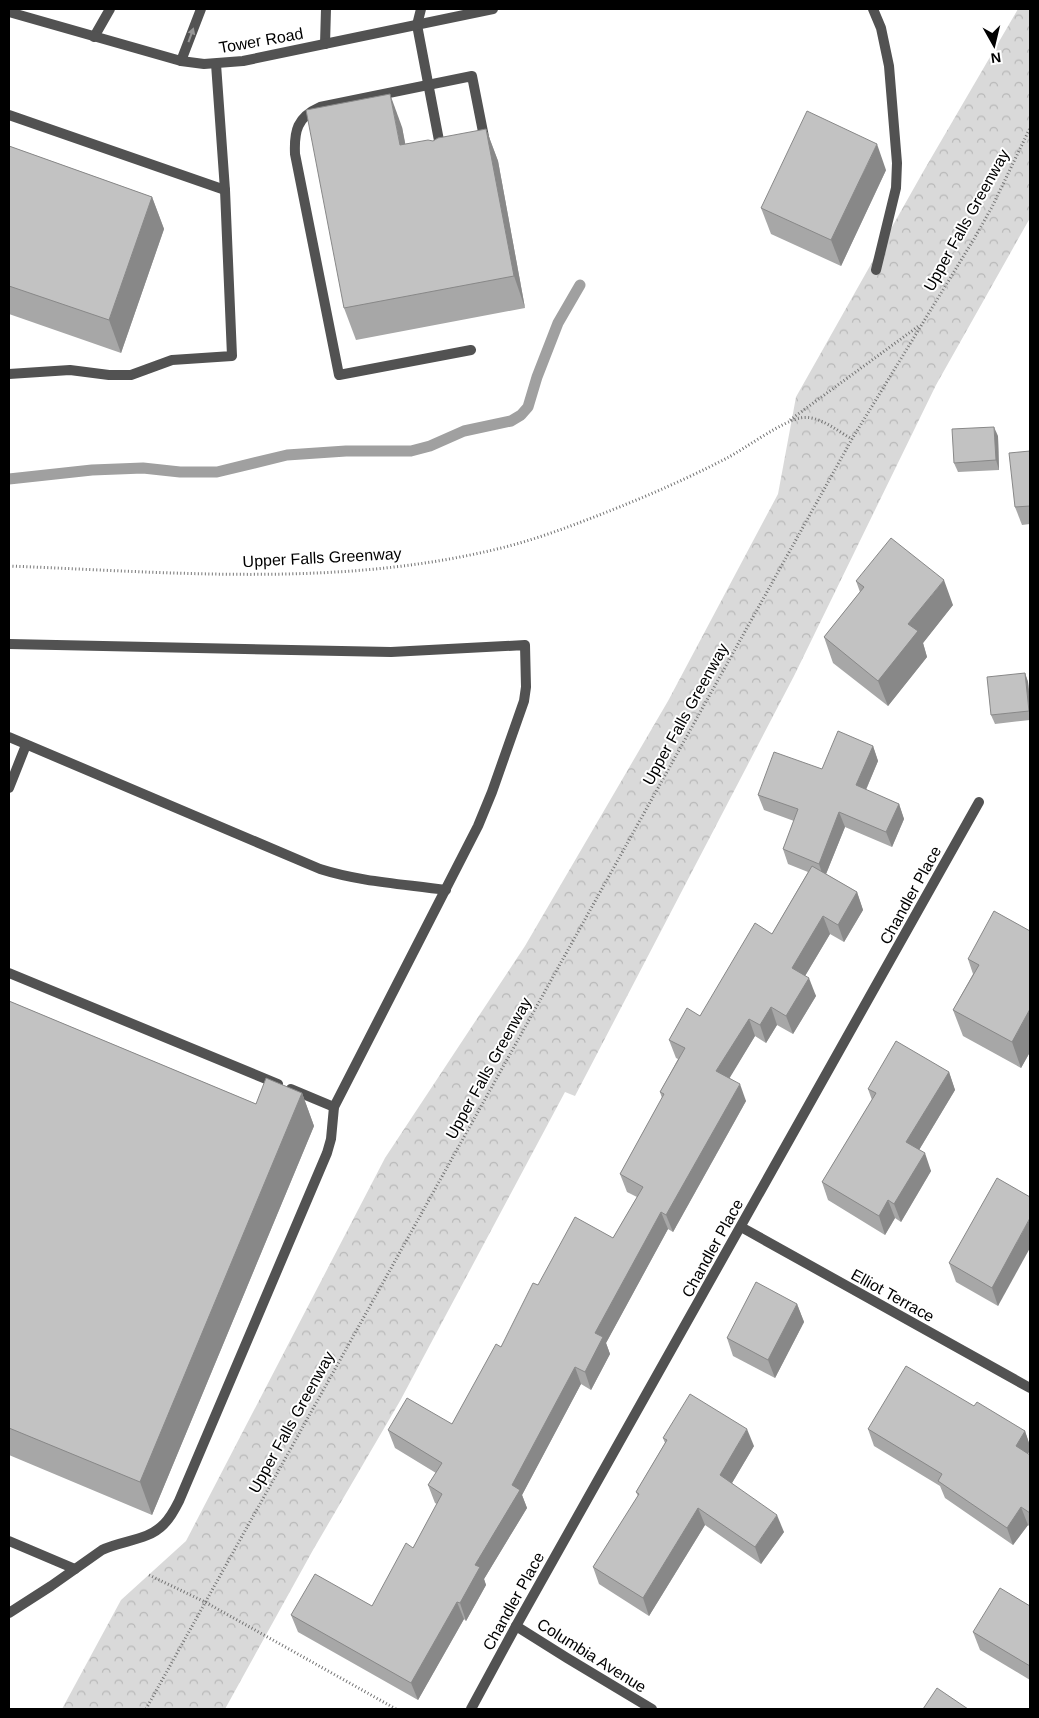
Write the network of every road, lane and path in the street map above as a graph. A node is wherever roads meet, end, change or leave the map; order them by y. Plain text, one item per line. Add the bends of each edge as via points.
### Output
1 (110, 9) edge
2 (200, 9) edge
3 (326, 9) edge
4 (421, 9) edge
5 (491, 9) edge
6 (874, 9) edge
7 (9, 12) edge
8 (417, 25) junction
9 (94, 37) junction
10 (325, 44) junction
11 (181, 61) junction
12 (216, 64) junction
13 (428, 84) junction
14 (9, 116) edge
15 (1030, 128) edge
16 (486, 148) edge
17 (442, 158) edge
18 (225, 190) junction
19 (876, 270) dead end
20 (922, 323) junction
21 (471, 350) dead end
22 (9, 374) edge
23 (787, 422) junction
24 (852, 439) junction
25 (9, 566) edge
26 (9, 644) edge
27 (9, 737) edge
28 (26, 745) junction
29 (9, 788) edge
30 (979, 802) dead end
31 (446, 890) junction
32 (9, 973) edge
33 (334, 1107) junction
34 (741, 1227) junction
35 (1030, 1388) edge
36 (9, 1541) edge
37 (75, 1569) junction
38 (149, 1575) dead end
39 (205, 1602) junction
40 (9, 1613) edge
41 (516, 1626) junction
42 (146, 1709) edge
43 (396, 1709) edge
44 (471, 1709) edge
45 (652, 1709) edge

1 - 9 street
11 -> 2 street
3 - 10 street
4 - 8 street
5 - 8 street, Tower Road
6 - 19 street via 889,66 897,163 896,188
7 - 9 street, Tower Road
8 - 10 street, Tower Road
8 - 13 street
9 - 11 street, Tower Road
10 - 12 street, Tower Road
11 - 12 street, Tower Road
12 - 18 street
13 - 16 street via 472,76
13 - 17 street
13 - 21 street via 313,110 296,129 295,154 339,374
14 - 18 street
15 - 20 path, Upper Falls Greenway via 992,207
18 - 22 street via 232,356 172,360 131,375 70,370
20 - 23 path, Upper Falls Greenway
20 - 24 path, Upper Falls Greenway
23 - 24 path, Upper Falls Greenway via 811,418
23 - 25 path, Upper Falls Greenway via 743,450 694,475 615,509 528,540 442,560 352,571 253,574
24 - 39 path, Upper Falls Greenway
26 - 31 street via 391,652 525,645 524,701 486,809
27 - 28 street
28 - 29 street
28 - 31 street via 320,869 341,876
30 - 34 street, Chandler Place
31 - 33 street
32 - 33 street
33 - 37 street via 327,1153 179,1501 155,1532 111,1545
34 - 35 street, Elliot Terrace
34 - 41 street, Chandler Place
36 - 37 street
37 - 40 street
38 - 39 path
39 - 42 path, Upper Falls Greenway
39 - 43 path
41 - 44 street, Chandler Place
41 - 45 street, Columbia Avenue

